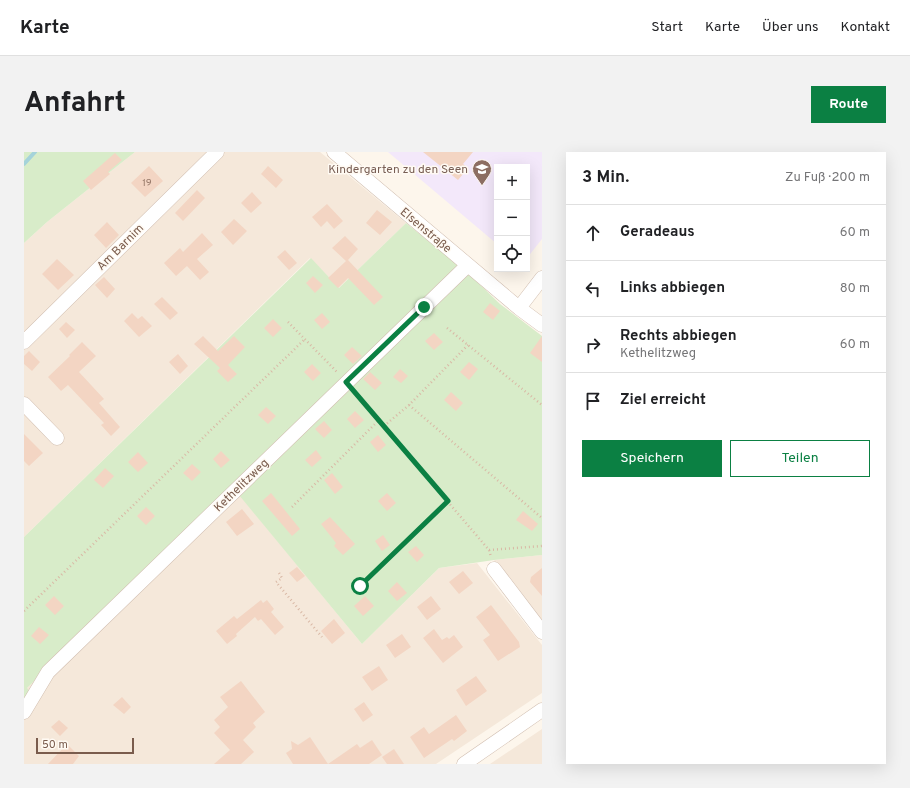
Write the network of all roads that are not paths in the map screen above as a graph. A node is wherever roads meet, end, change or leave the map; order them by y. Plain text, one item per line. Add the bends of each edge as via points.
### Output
1 (217, 152) edge
2 (334, 152) edge
3 (468, 265) junction
4 (542, 278) edge
5 (519, 308) junction
6 (542, 325) edge
7 (24, 342) edge
8 (24, 404) edge
9 (58, 438) dead end
10 (494, 570) road end
11 (542, 632) edge
12 (542, 710) edge
13 (24, 712) edge
14 (464, 764) edge

1 - 7 street, Am Barnim
2 - 3 street, Elsenstraße
3 - 5 street, Elsenstraße
3 - 13 street, Kethelitzweg via 48,672
4 - 5 street
5 - 6 street, Elsenstraße
8 - 9 street
10 - 11 street
12 - 14 street

